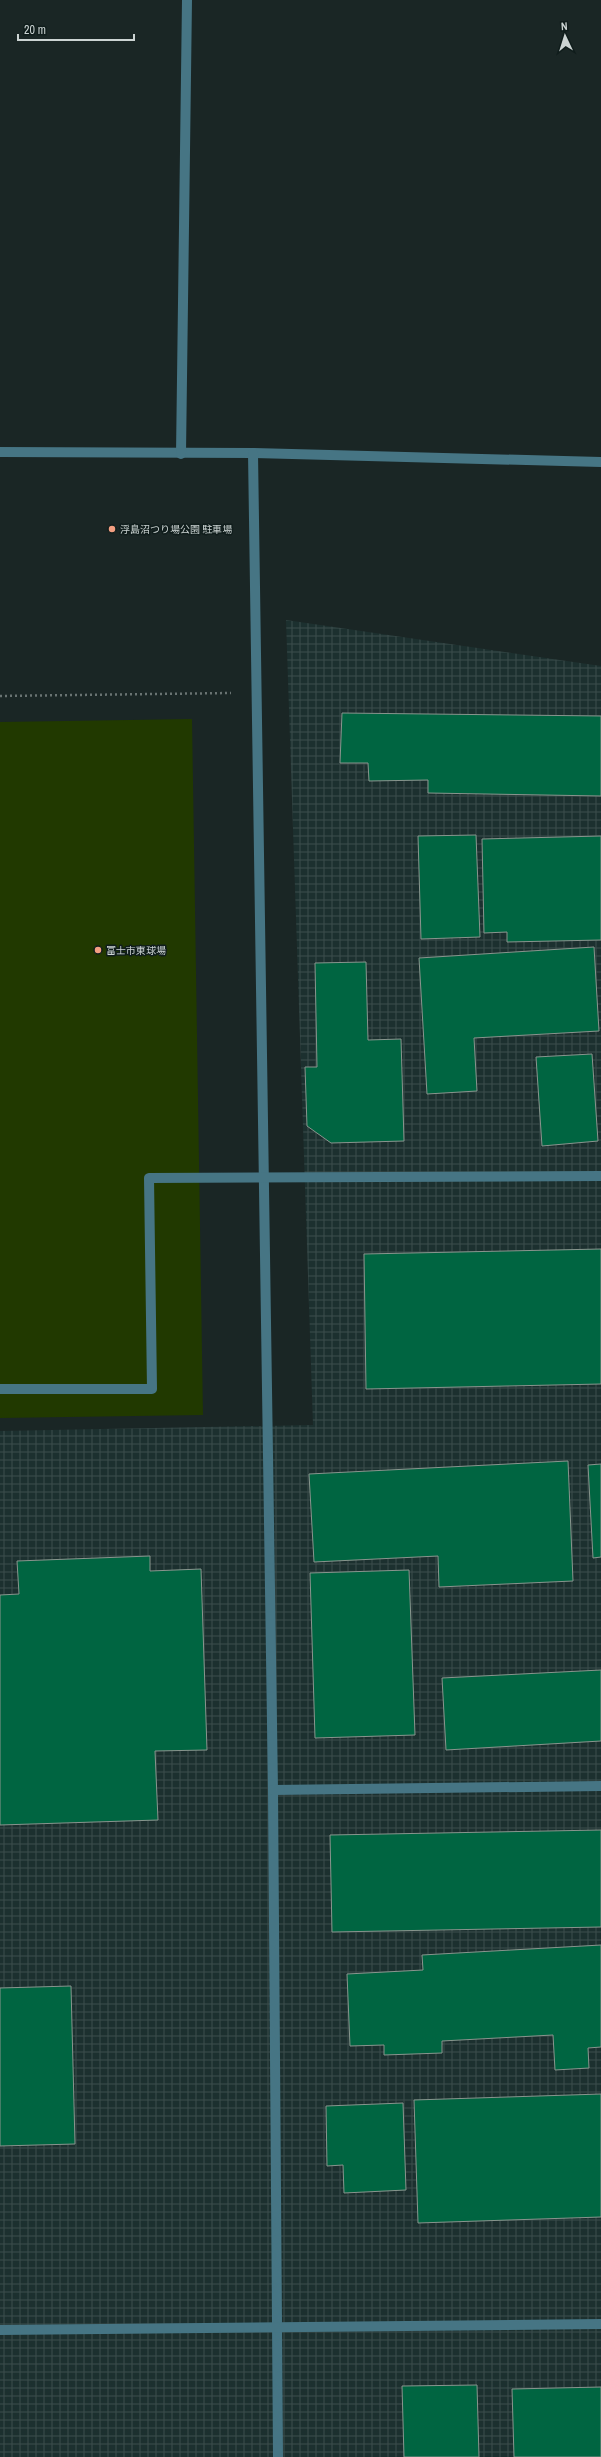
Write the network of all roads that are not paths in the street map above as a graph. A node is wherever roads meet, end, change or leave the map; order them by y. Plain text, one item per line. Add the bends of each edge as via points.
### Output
1 (187, 0) edge
2 (0, 452) edge
3 (253, 453) junction
4 (181, 454) junction
5 (601, 462) edge
6 (601, 1176) edge
7 (264, 1179) junction
8 (0, 1390) edge
9 (601, 1786) edge
10 (273, 1790) junction
11 (601, 2324) edge
12 (278, 2327) junction
13 (0, 2330) edge
14 (278, 2457) edge

1 - 4 street
2 - 4 street
3 - 4 street
3 - 5 street
3 - 7 street
6 - 7 street
7 - 8 street via 149,1178 152,1389
7 - 10 street
9 - 10 street
10 - 12 street
11 - 12 street
12 - 13 street
12 - 14 street

